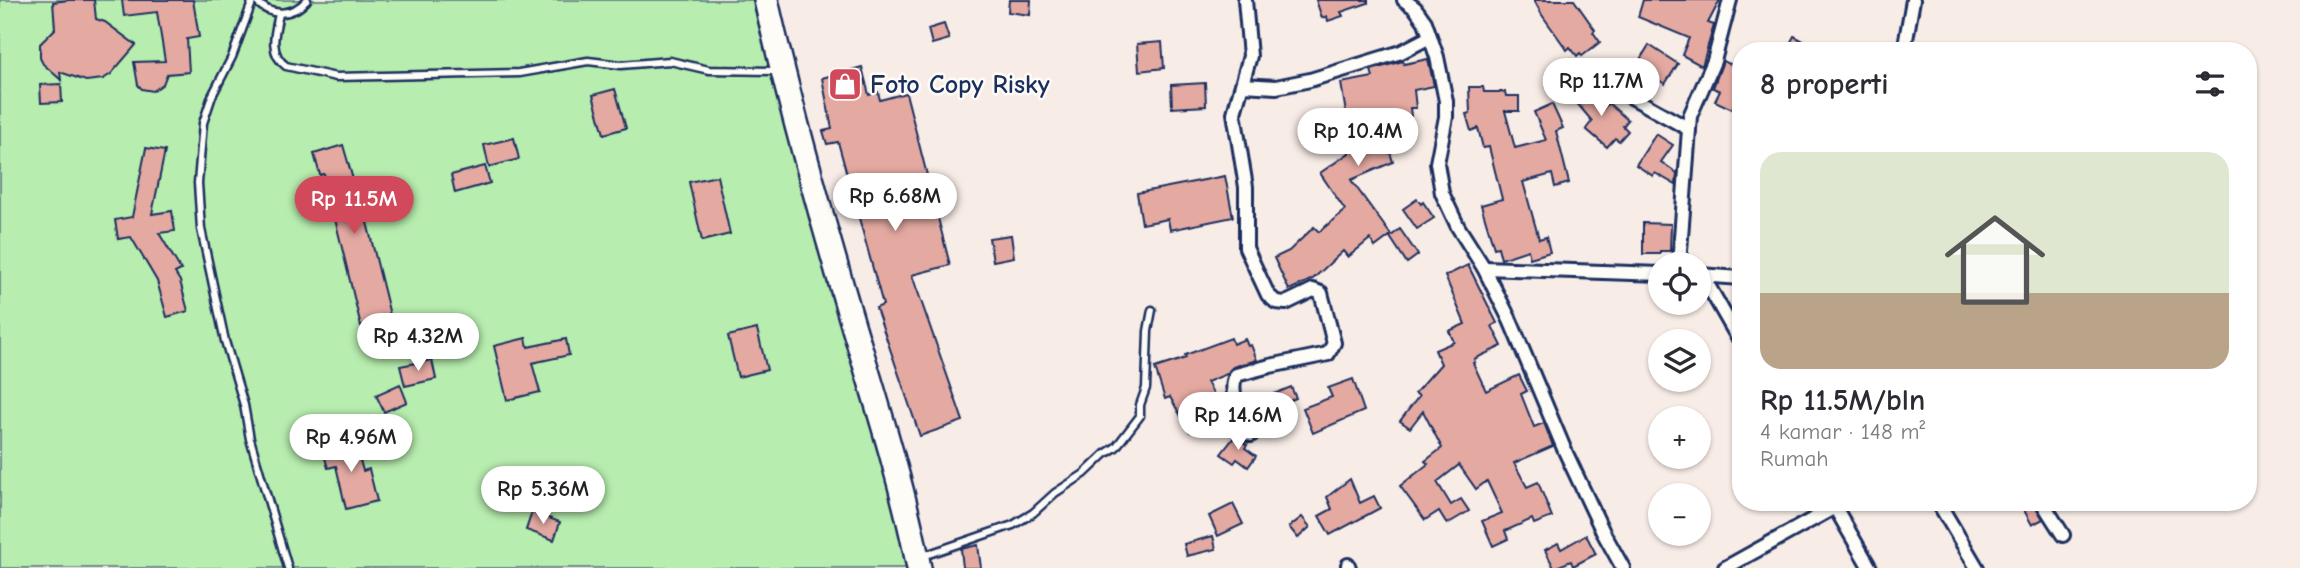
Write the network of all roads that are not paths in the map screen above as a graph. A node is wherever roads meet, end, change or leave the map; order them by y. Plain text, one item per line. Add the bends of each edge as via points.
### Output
1 (254, 0) edge
2 (307, 0) edge
3 (766, 0) edge
4 (1245, 0) edge
5 (1404, 0) edge
6 (1730, 0) edge
7 (1913, 0) edge
8 (279, 14) junction
9 (1430, 37) junction
10 (1906, 42) edge
11 (782, 71) junction
12 (1590, 74) dead end
13 (1243, 85) junction
14 (1689, 130) junction
15 (1680, 252) edge
16 (1484, 268) junction
17 (1648, 274) edge
18 (1711, 276) edge
19 (1732, 277) edge
20 (1711, 291) edge
21 (1152, 310) dead end
22 (1732, 326) edge
23 (1251, 435) dead end
24 (1825, 511) edge
25 (1841, 511) edge
26 (1943, 511) edge
27 (2048, 511) edge
28 (2063, 536) dead end
29 (918, 563) edge
30 (288, 568) edge
31 (1623, 568) edge
32 (1725, 568) edge
33 (1870, 568) edge
34 (1977, 568) edge

1 - 8 lane
1 - 30 lane via 203,123 198,183 201,229 225,341
2 - 8 lane via 298,9
3 - 11 highway
4 - 13 street via 1250,55
5 - 9 street via 1425,22
6 - 14 street
7 - 10 street
8 - 11 lane via 274,49 279,61 336,77 519,73 588,61 621,65 670,61 709,70
9 - 13 street via 1401,52 1310,80 1276,87
9 - 16 street via 1446,101 1438,182 1458,227
11 - 29 highway via 882,417
12 - 14 street
13 - 23 street via 1234,113 1246,187 1246,248 1268,295 1276,302 1286,303 1313,290 1321,293 1334,343 1328,354 1236,375 1234,393
14 - 15 street
16 - 17 street
16 - 31 street
18 - 19 street
20 - 22 street
21 - 29 lane via 1140,416 1116,447 1013,525
24 - 32 street
25 - 33 street
26 - 34 street
27 - 28 street

